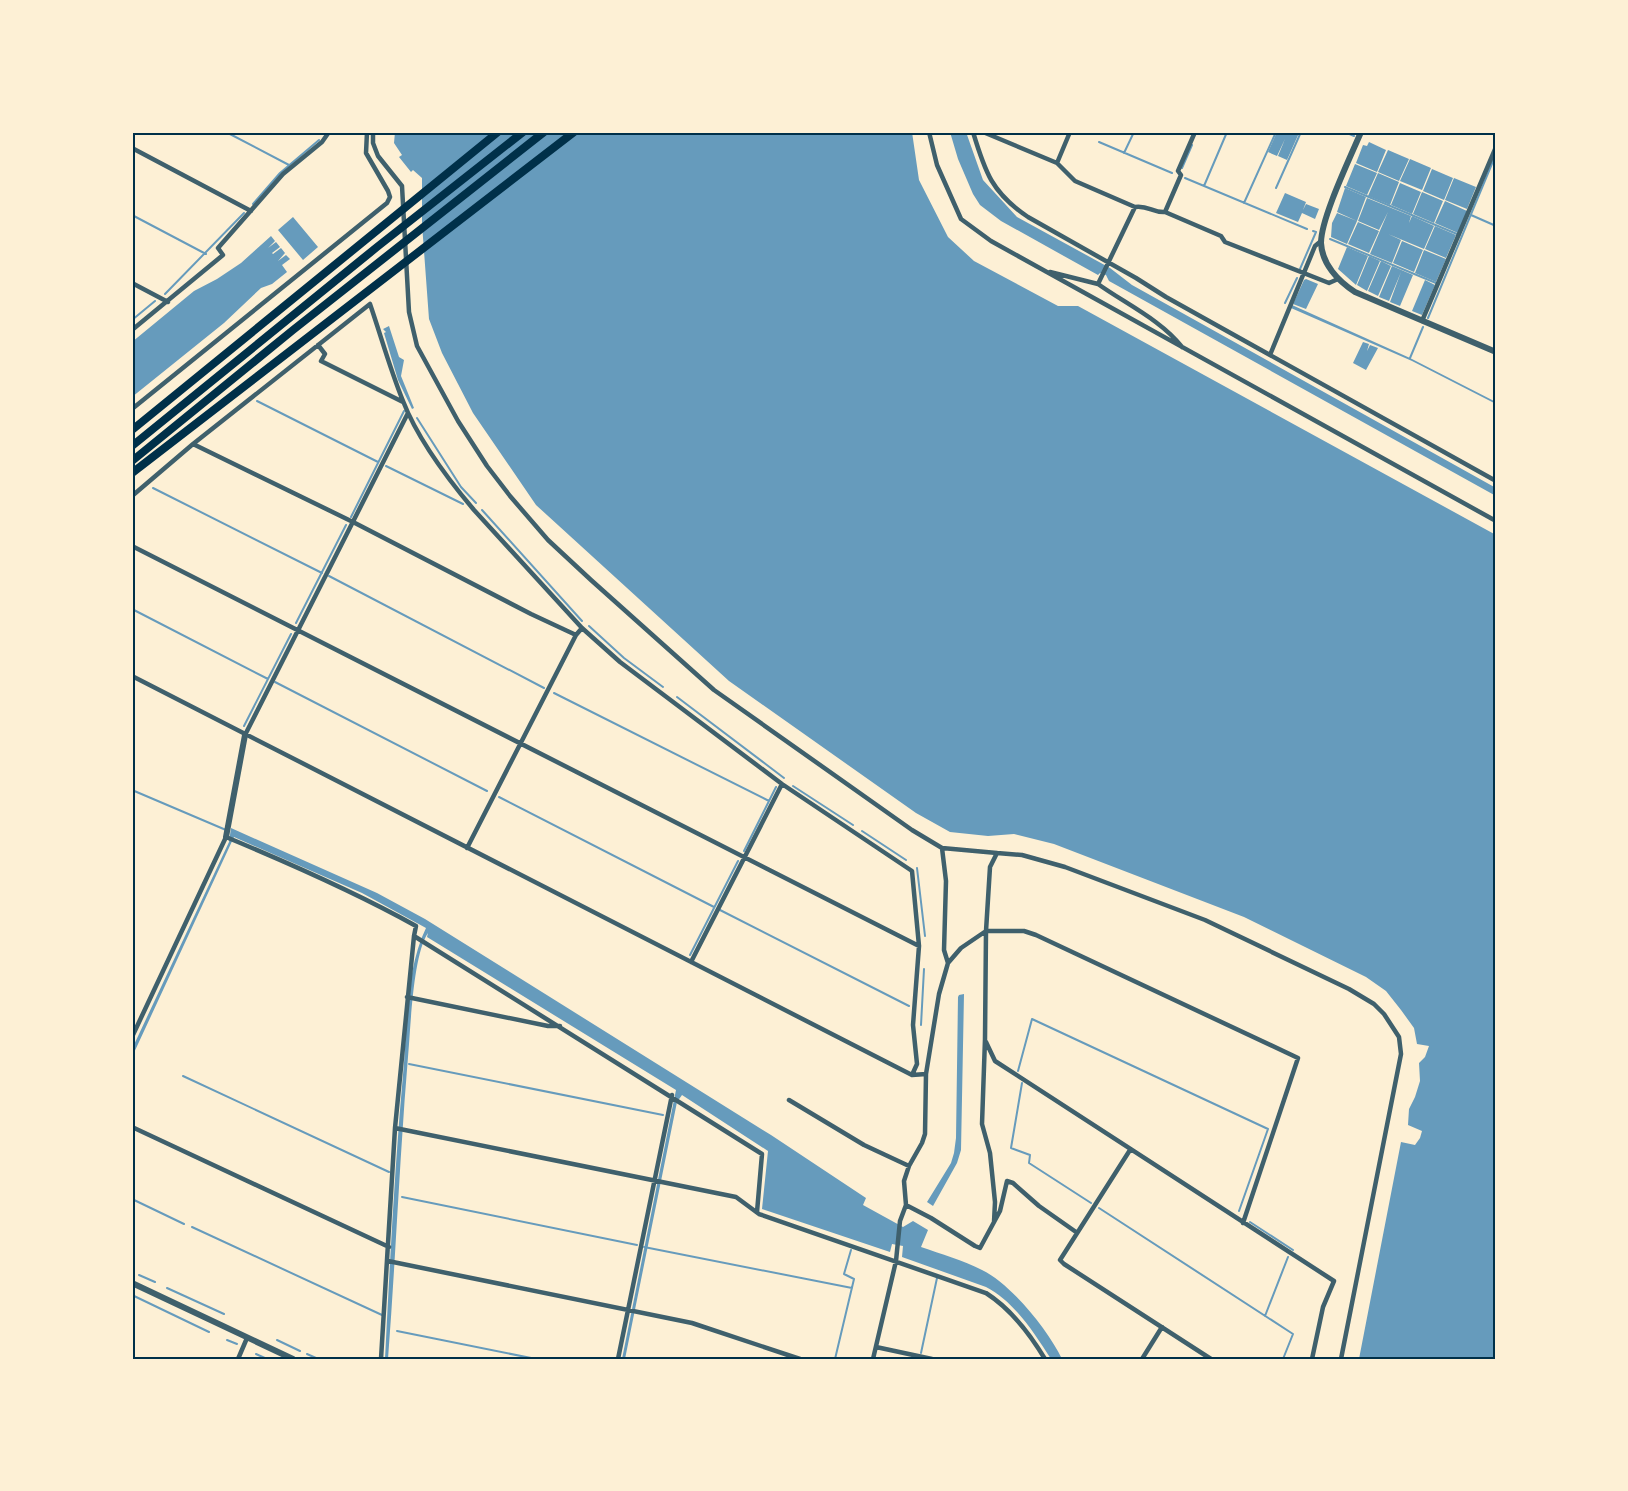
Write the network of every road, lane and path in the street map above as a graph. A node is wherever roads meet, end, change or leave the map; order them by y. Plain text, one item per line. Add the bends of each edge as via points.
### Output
1 (329, 132) edge
2 (367, 132) edge
3 (373, 132) edge
4 (498, 132) edge
5 (523, 132) edge
6 (544, 132) edge
7 (574, 132) edge
8 (929, 132) edge
9 (974, 132) edge
10 (983, 132) edge
11 (1070, 132) edge
12 (1195, 132) edge
13 (1361, 132) edge
14 (1496, 147) edge
15 (132, 148) edge
16 (1057, 163) junction
17 (1135, 207) junction
18 (251, 211) junction
19 (1165, 212) junction
20 (1321, 241) junction
21 (1108, 264) junction
22 (1043, 270) junction
23 (1304, 273) junction
24 (1338, 279) junction
25 (1100, 282) junction
26 (132, 283) edge
27 (168, 302) junction
28 (1422, 321) junction
29 (132, 330) edge
30 (318, 345) junction
31 (1184, 349) junction
32 (1496, 352) edge
33 (1270, 356) junction
34 (403, 402) junction
35 (200, 406) junction
36 (132, 409) edge
37 (408, 413) junction
38 (132, 430) edge
39 (132, 444) edge
40 (193, 444) junction
41 (132, 461) edge
42 (132, 466) edge
43 (132, 473) edge
44 (1496, 481) edge
45 (132, 496) edge
46 (1496, 521) edge
47 (353, 522) junction
48 (132, 546) edge
49 (582, 628) junction
50 (297, 630) junction
51 (576, 635) junction
52 (132, 676) edge
53 (245, 735) junction
54 (520, 744) junction
55 (782, 784) junction
56 (230, 839) junction
57 (467, 848) junction
58 (942, 848) junction
59 (997, 853) junction
60 (744, 858) junction
61 (986, 931) junction
62 (416, 937) junction
63 (919, 946) junction
64 (691, 962) junction
65 (948, 963) junction
66 (407, 997) junction
67 (560, 1026) junction
68 (132, 1037) edge
69 (985, 1039) junction
70 (926, 1074) junction
71 (912, 1075) junction
72 (672, 1095) junction
73 (789, 1100) dead end
74 (132, 1126) edge
75 (394, 1128) junction
76 (1130, 1150) junction
77 (909, 1166) junction
78 (654, 1180) junction
79 (906, 1205) junction
80 (757, 1212) junction
81 (994, 1222) junction
82 (1243, 1223) junction
83 (1076, 1232) junction
84 (389, 1247) junction
85 (389, 1261) junction
86 (896, 1261) junction
87 (132, 1283) edge
88 (629, 1311) junction
89 (1162, 1327) junction
90 (247, 1338) junction
91 (876, 1347) junction
92 (238, 1359) edge
93 (293, 1359) edge
94 (381, 1359) edge
95 (618, 1359) edge
96 (800, 1359) edge
97 (873, 1359) edge
98 (932, 1359) edge
99 (1045, 1359) edge
100 (1142, 1359) edge
101 (1211, 1359) edge
102 (1312, 1359) edge
103 (1341, 1359) edge

1 - 18 street via 283,174
2 - 36 street via 366,153 388,191 387,203
3 - 58 street via 378,156 402,186 409,312 417,346 458,421 510,496 548,540 714,690
4 - 38 highway
5 - 39 highway
6 - 35 highway
7 - 43 highway
8 - 22 street via 961,219
9 - 21 street via 986,173 1017,210
10 - 16 street
11 - 16 street
12 - 19 street
13 - 20 street via 1328,213
14 - 28 street
15 - 18 street
16 - 17 street via 1076,181
17 - 19 street
17 - 21 street
18 - 27 street via 218,248 223,255
19 - 23 street via 1221,236 1225,242
20 - 23 street
20 - 24 street
21 - 25 street
21 - 33 street
22 - 25 street
22 - 31 street
23 - 24 street via 1329,283
23 - 33 street
24 - 28 street via 1355,292
25 - 31 street via 1174,336
26 - 27 street
27 - 29 street
28 - 32 street
30 - 34 street via 325,354 321,361
30 - 34 street via 370,304
30 - 40 street
31 - 46 street
33 - 44 street
34 - 37 street
35 - 41 highway
35 - 42 highway
37 - 47 street
37 - 49 street via 457,490
40 - 45 street
40 - 47 street
47 - 50 street
47 - 51 street
48 - 50 street
49 - 51 street
49 - 55 street via 620,662
50 - 53 street
50 - 54 street
51 - 54 street
52 - 53 street
53 - 56 street via 228,826
53 - 57 street
54 - 57 street
54 - 60 street
55 - 60 street
55 - 63 street via 912,871
56 - 62 street via 389,911 417,926
56 - 68 street
57 - 64 street
58 - 59 street
58 - 65 street via 946,881 944,950
59 - 61 street via 990,867
59 - 103 street via 1022,855 1065,867 1205,920 1349,988 1374,1004 1394,1028 1401,1054
60 - 63 street
60 - 64 street
61 - 65 street via 961,948
61 - 69 street
61 - 82 street via 1024,931 1036,935 1298,1058
62 - 66 street
62 - 67 street
63 - 71 street via 913,1025 917,1064
64 - 71 street
65 - 70 street
66 - 67 street
66 - 75 street
67 - 72 street
69 - 76 street via 995,1061
69 - 81 street via 982,1124 990,1153
70 - 71 street
70 - 77 street via 925,1134
72 - 78 street
72 - 80 street via 762,1154
73 - 77 street via 864,1145
74 - 84 street
75 - 78 street
75 - 84 street
76 - 82 street
76 - 83 street
77 - 79 street via 904,1181
78 - 80 street via 736,1197
78 - 88 street
79 - 81 street via 980,1248
79 - 86 street via 900,1221
80 - 86 street
81 - 83 street via 1007,1181
82 - 102 street via 1334,1281 1323,1307
83 - 89 street via 1060,1260
84 - 85 street
85 - 88 street
85 - 94 street
86 - 91 street
86 - 99 street via 997,1300 1020,1323
87 - 90 street
88 - 95 street
88 - 96 street via 692,1323
89 - 100 street
89 - 101 street
90 - 92 street
90 - 93 street
91 - 97 street
91 - 98 street

